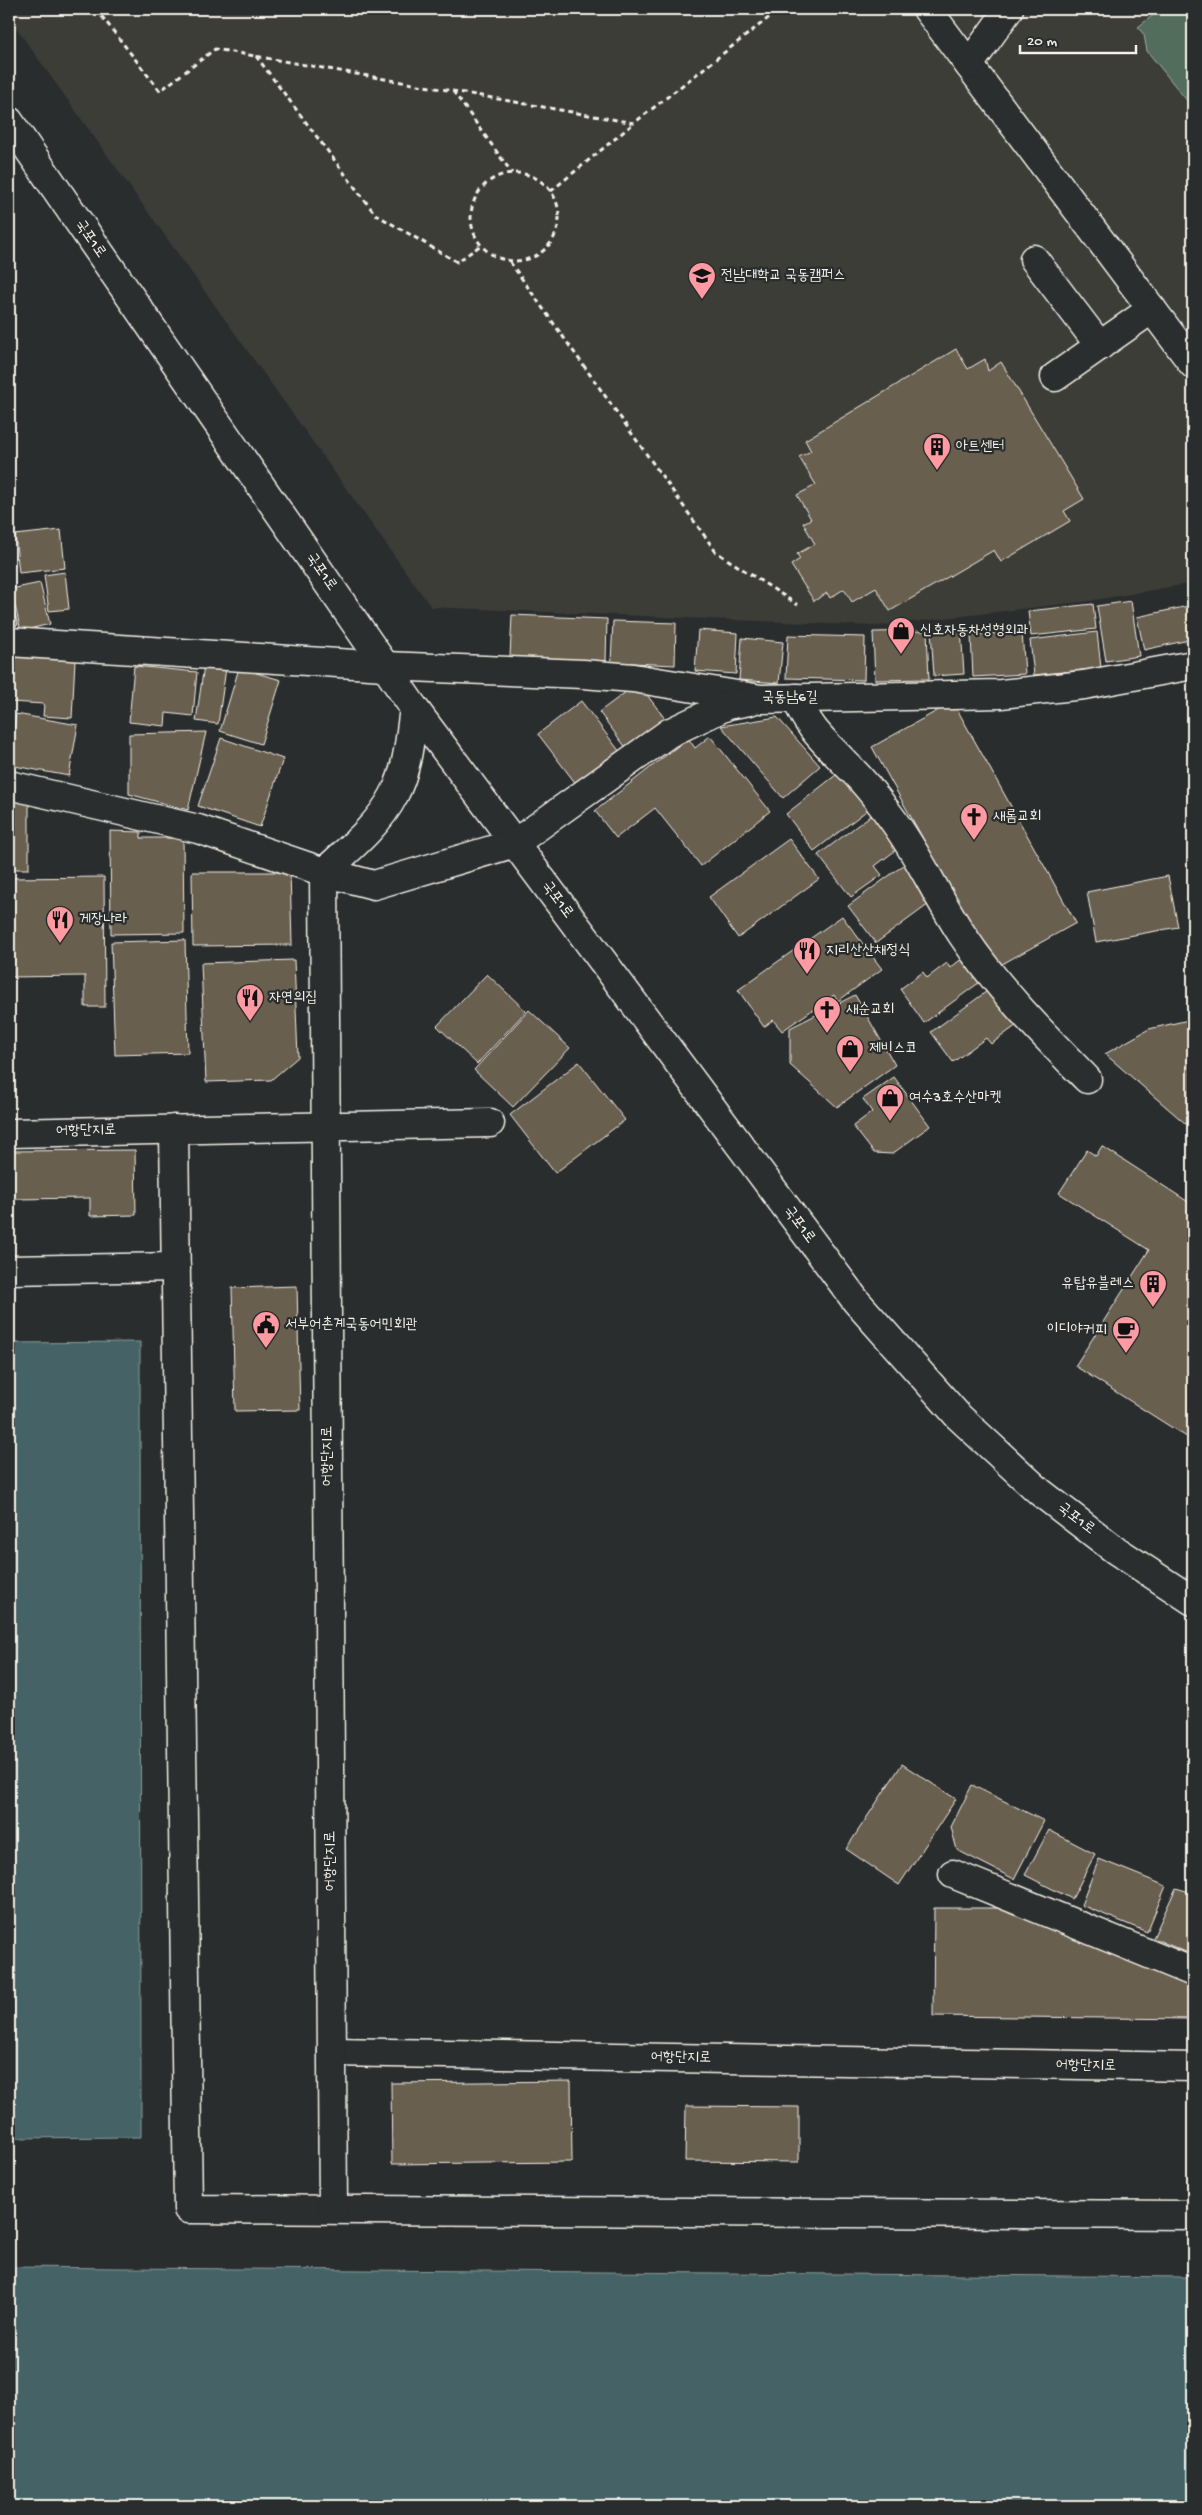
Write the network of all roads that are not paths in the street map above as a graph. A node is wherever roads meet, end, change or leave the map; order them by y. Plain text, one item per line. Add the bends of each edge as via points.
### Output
1 (927, 9) edge
2 (1009, 9) edge
3 (969, 65) junction
4 (9, 121) edge
5 (1034, 259) dead end
6 (1152, 309) junction
7 (1100, 346) junction
8 (1193, 364) edge
9 (1055, 376) dead end
10 (9, 642) edge
11 (1193, 665) edge
12 (386, 666) junction
13 (796, 698) junction
14 (761, 699) junction
15 (414, 708) junction
16 (9, 785) edge
17 (515, 843) junction
18 (324, 872) junction
19 (1087, 1079) dead end
20 (490, 1123) dead end
21 (326, 1127) junction
22 (174, 1129) junction
23 (9, 1132) edge
24 (176, 1267) junction
25 (9, 1270) edge
26 (1193, 1601) edge
27 (953, 1874) dead end
28 (1193, 1972) edge
29 (332, 2052) junction
30 (1193, 2068) edge
31 (333, 2209) junction
32 (1193, 2215) edge

1 - 3 street
2 - 3 street
3 - 6 street
4 - 12 street, 국포1로
5 - 7 street
6 - 7 street
6 - 8 street
7 - 9 street
10 - 12 street, 국동남6길
11 - 13 street, 국동남6길 via 1084,685 1001,694
12 - 14 street, 국동남6길 via 633,678
12 - 15 street, 국포1로
13 - 14 street, 국동남6길
13 - 19 street via 813,731 891,816 982,965 1019,1009
14 - 17 street via 728,705 669,733
15 - 17 street, 국포1로
15 - 18 street via 406,762 395,794 373,825
16 - 18 street via 198,828
17 - 18 street via 383,884 364,884
17 - 26 street, 국포1로 via 856,1301 959,1417 1040,1492 1114,1548
18 - 21 street
20 - 21 street
21 - 22 street, 어항단지로
21 - 29 street, 어항단지로
22 - 23 street, 어항단지로
22 - 24 street
24 - 25 street
24 - 31 street via 188,2209
27 - 28 street
29 - 30 street, 어항단지로
29 - 31 street
31 - 32 street

